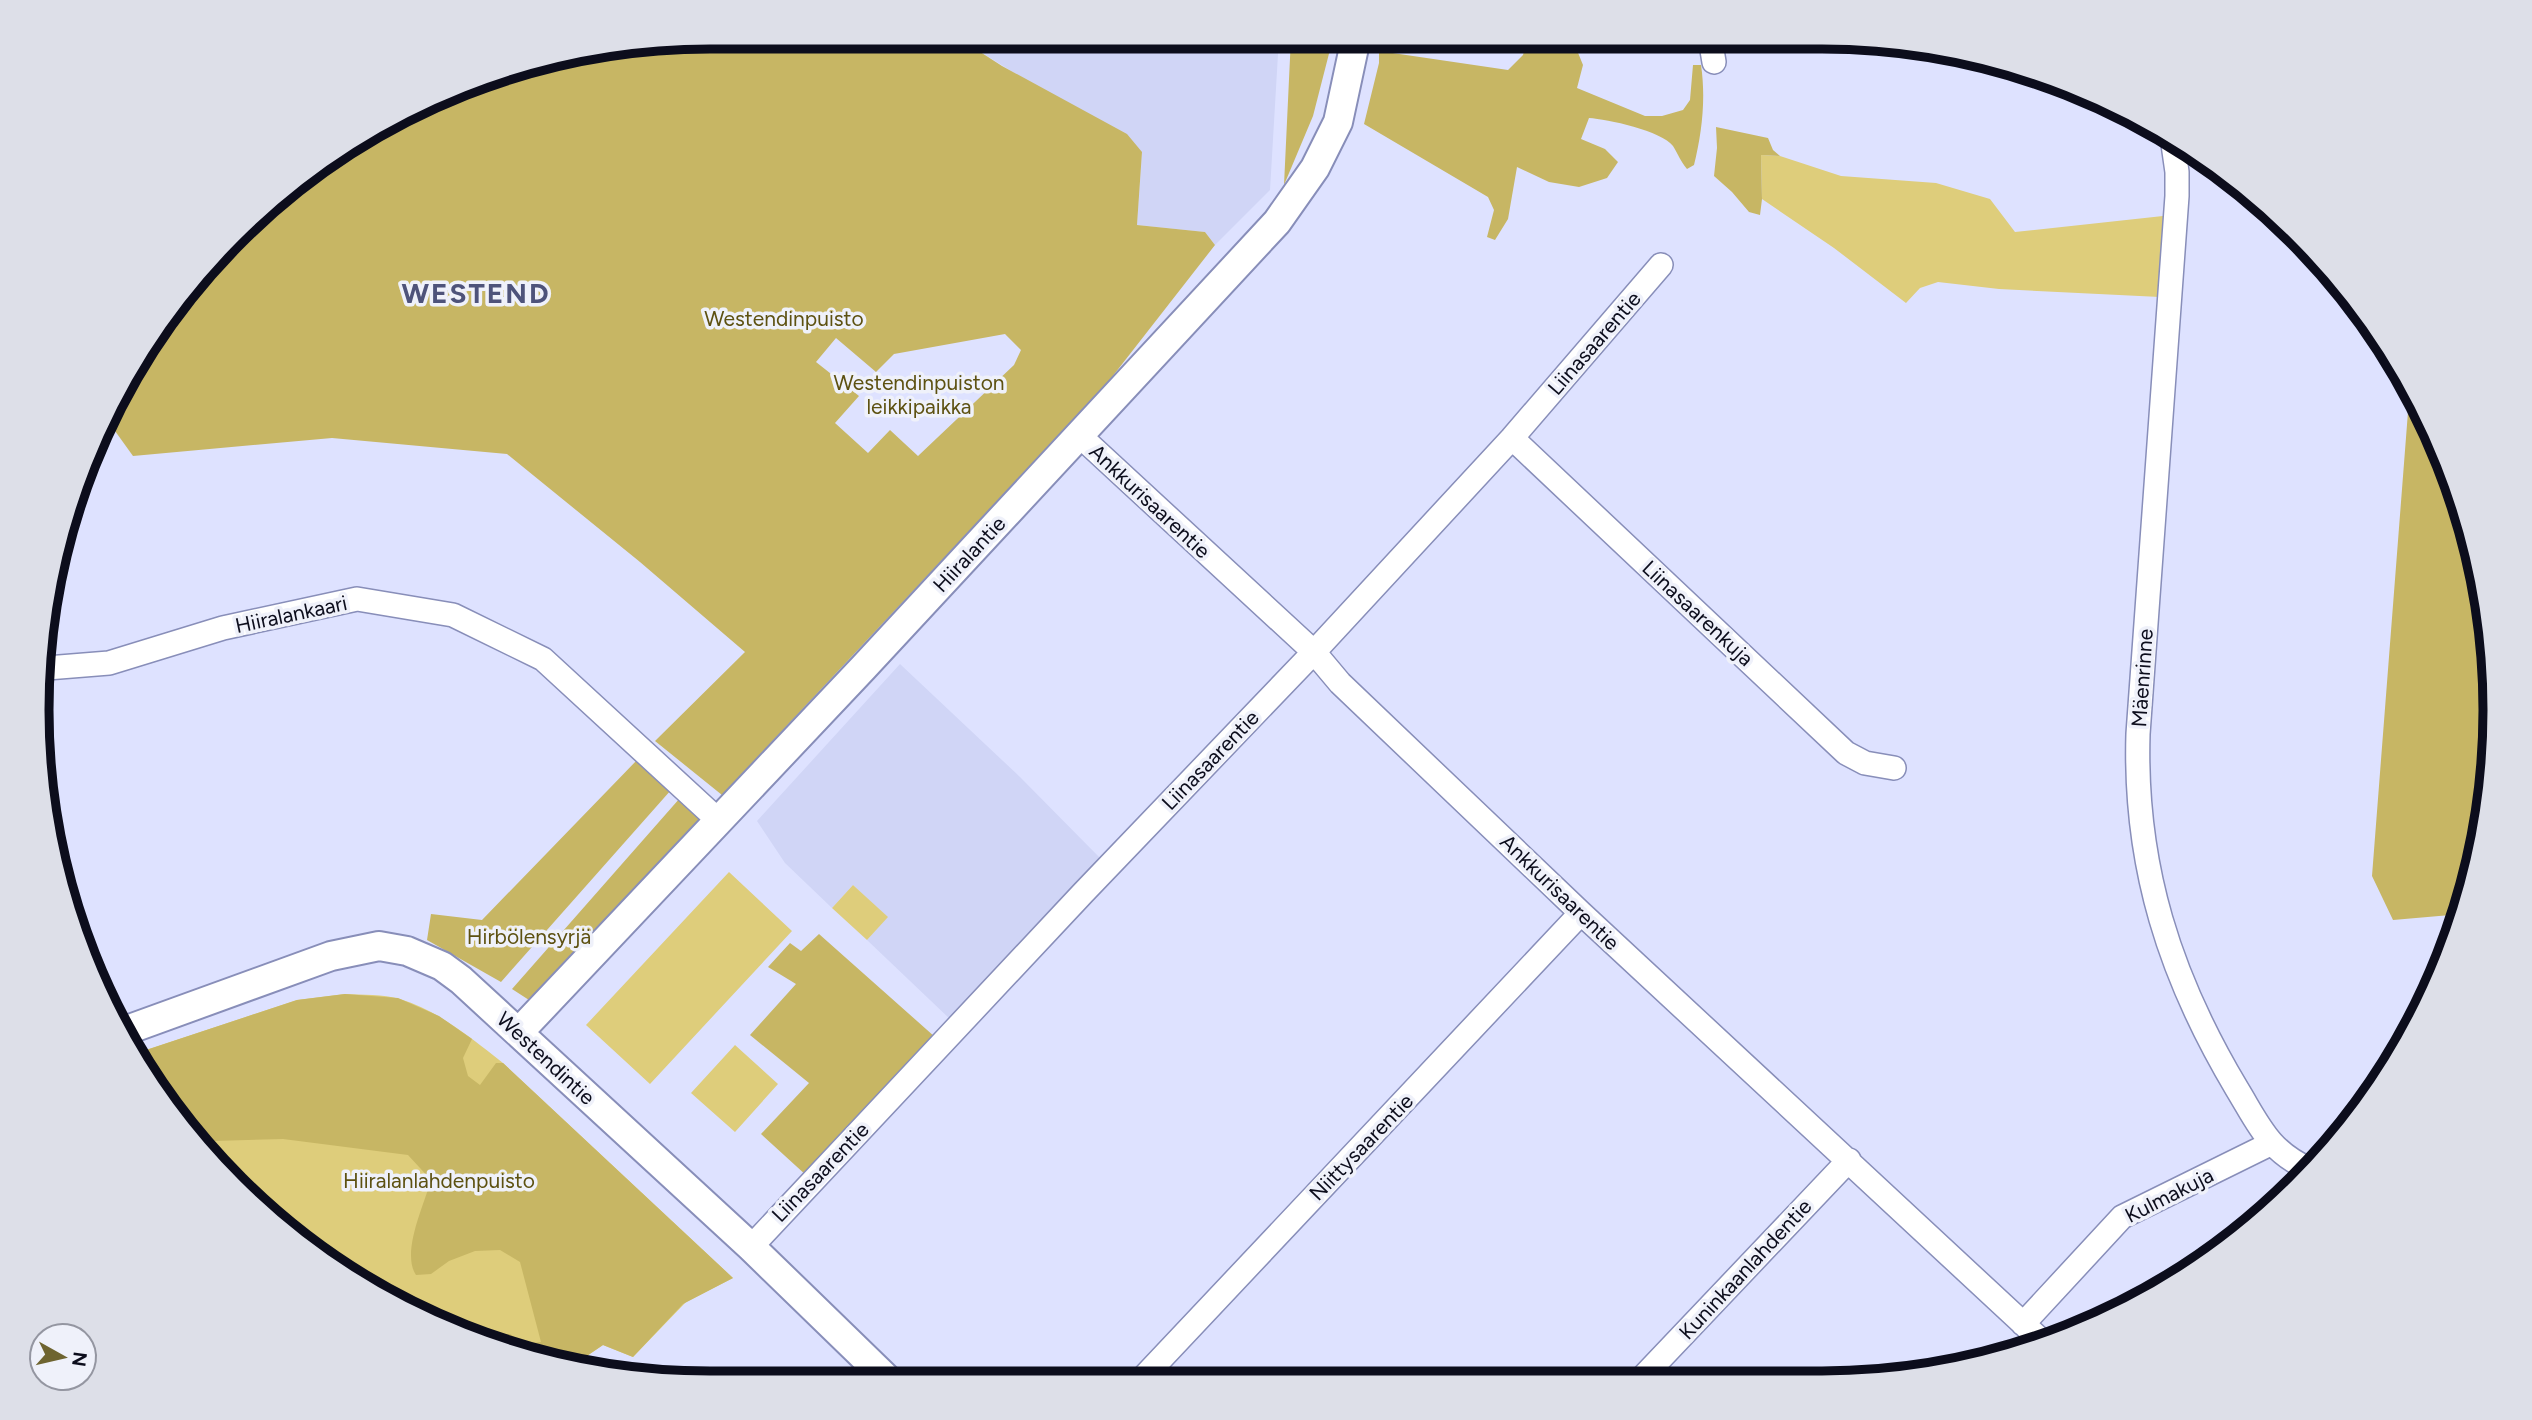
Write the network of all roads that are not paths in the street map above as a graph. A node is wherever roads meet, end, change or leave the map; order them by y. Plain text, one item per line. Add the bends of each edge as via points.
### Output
1 (1354, 49) edge
2 (1712, 49) edge
3 (1714, 62) dead end
4 (2174, 151) edge
5 (1661, 265) dead end
6 (1080, 436) junction
7 (1512, 438) junction
8 (1314, 652) junction
9 (50, 668) edge
10 (1894, 768) dead end
11 (718, 820) junction
12 (1581, 914) junction
13 (132, 1028) edge
14 (519, 1032) junction
15 (2270, 1144) junction
16 (1849, 1160) junction
17 (2300, 1165) edge
18 (751, 1247) junction
19 (2023, 1324) junction
20 (2036, 1335) edge
21 (879, 1371) edge
22 (1149, 1371) edge
23 (1649, 1371) edge

1 - 6 street, Hiiralantie via 1338,122 1315,168 1277,222
2 - 3 street
4 - 15 street, Mäenrinne via 2177,196 2138,734 2139,811 2161,919 2188,998
5 - 7 street, Liinasaarentie
6 - 8 street, Ankkurisaarentie
6 - 11 street, Hiiralantie
7 - 8 street, Liinasaarentie
7 - 10 street, Liinasaarenkuja via 1846,753 1865,764
8 - 12 street, Ankkurisaarentie via 1340,683
8 - 18 street, Liinasaarentie
9 - 11 street, Hiiralankaari via 109,663 223,628 358,599 453,615 543,659
11 - 14 street, Hiiralantie
12 - 16 street, Ankkurisaarentie
12 - 22 street, Niittysaarentie
13 - 14 street, Westendintie via 331,956 379,946 407,951 442,966
14 - 18 street, Westendintie
15 - 17 street, Mäenrinne
15 - 19 street, Kulmakuja via 2122,1217
16 - 19 street, Ankkurisaarentie
16 - 23 street, Kuninkaanlahdentie
18 - 21 street, Westendintie
19 - 20 street, Ankkurisaarentie

